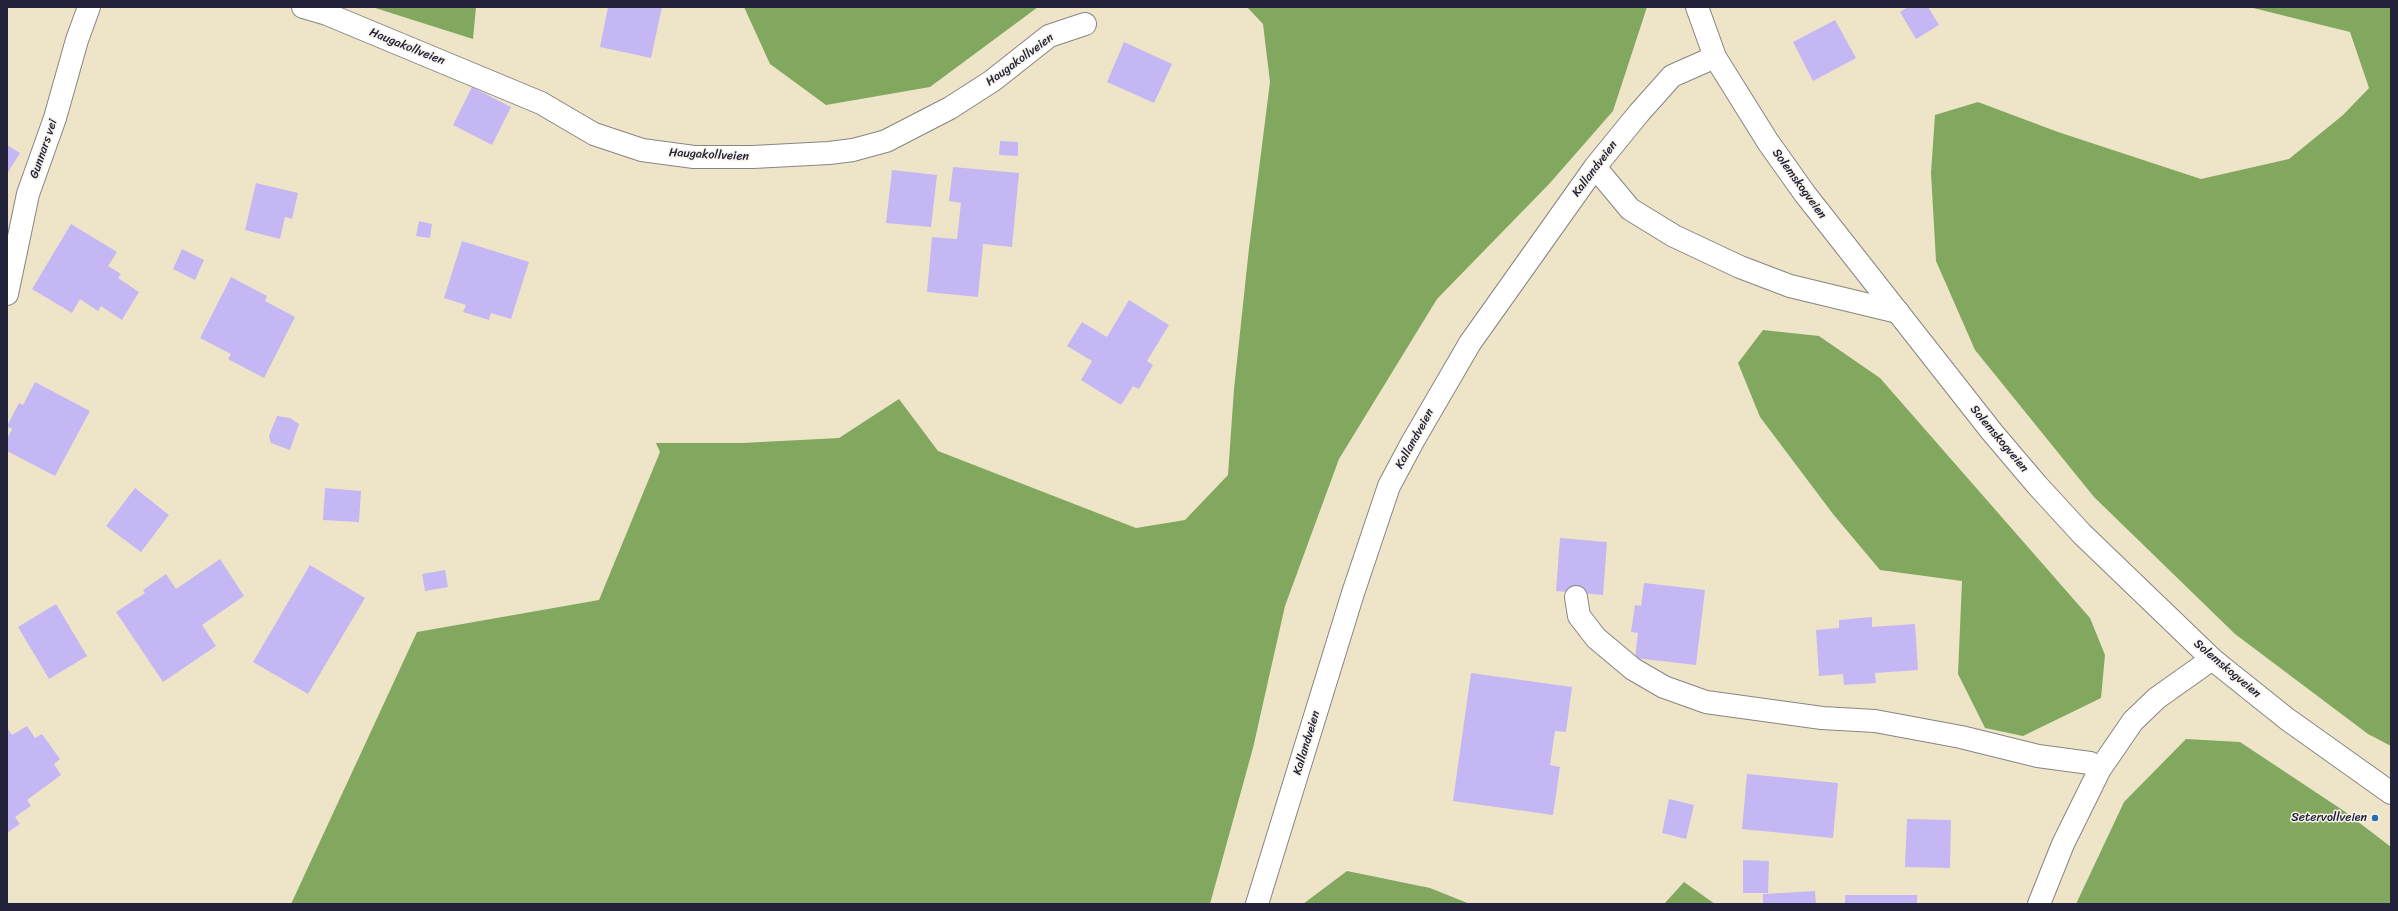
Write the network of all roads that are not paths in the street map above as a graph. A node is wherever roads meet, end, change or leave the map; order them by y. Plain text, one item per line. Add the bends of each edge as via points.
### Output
1 (89, 7) edge
2 (303, 7) edge
3 (1697, 7) edge
4 (1085, 24) dead end
5 (1715, 57) junction
6 (1596, 167) junction
7 (7, 294) edge
8 (1898, 312) junction
9 (1576, 597) dead end
10 (2212, 659) junction
11 (2100, 769) junction
12 (2391, 793) edge
13 (1257, 904) edge
14 (2039, 904) edge

1 - 7 street, Gunnars vei via 55,118 28,194
2 - 4 street, Haugakollveien via 334,17 541,103 594,134 642,150 694,157 829,153 853,150 886,141 950,108 992,81 1049,36
3 - 5 street, Solemskogveien
5 - 6 street, Kallandveien via 1672,76 1638,113
5 - 8 street, Solemskogveien via 1768,142 1805,194
6 - 8 street via 1630,209 1674,236 1740,267 1790,286
6 - 13 street, Kallandveien via 1470,343 1389,486 1352,593
8 - 10 street, Solemskogveien via 2037,485 2088,539
9 - 11 street via 1579,616 1601,643 1633,669 1664,687 1706,702 1822,718 1875,721 1961,737 2038,756 2090,763
10 - 11 street via 2157,698 2133,721
10 - 12 street, Solemskogveien via 2287,719
11 - 14 street via 2063,844

